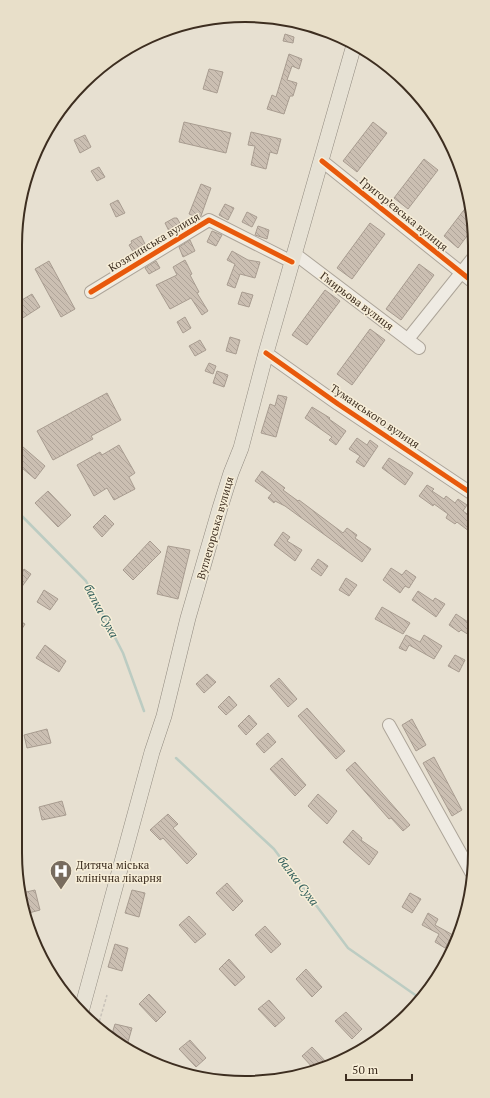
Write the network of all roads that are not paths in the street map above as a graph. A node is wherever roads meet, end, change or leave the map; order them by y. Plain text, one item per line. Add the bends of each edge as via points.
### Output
1 (353, 50) edge
2 (322, 161) junction
3 (293, 258) junction
4 (468, 265) edge
5 (462, 273) junction
6 (468, 278) edge
7 (91, 292) dead end
8 (408, 339) junction
9 (419, 348) dead end
10 (266, 353) junction
11 (468, 491) edge
12 (389, 725) dead end
13 (468, 867) edge
14 (83, 1006) edge

1 - 2 main road, Вуглегорська вулиця
2 - 3 main road, Вуглегорська вулиця
2 - 5 street, Григор’євська вулиця
3 - 7 street, Козятинська вулиця via 209,220
3 - 8 street, Гмирьова вулиця
3 - 10 main road, Вуглегорська вулиця
4 - 5 street
5 - 6 street, Григор’євська вулиця
5 - 8 street
8 - 9 street, Гмирьова вулиця
10 - 11 street, Туманського вулиця
10 - 14 main road, Вуглегорська вулиця via 241,448 231,473 188,618 164,716
12 - 13 street

